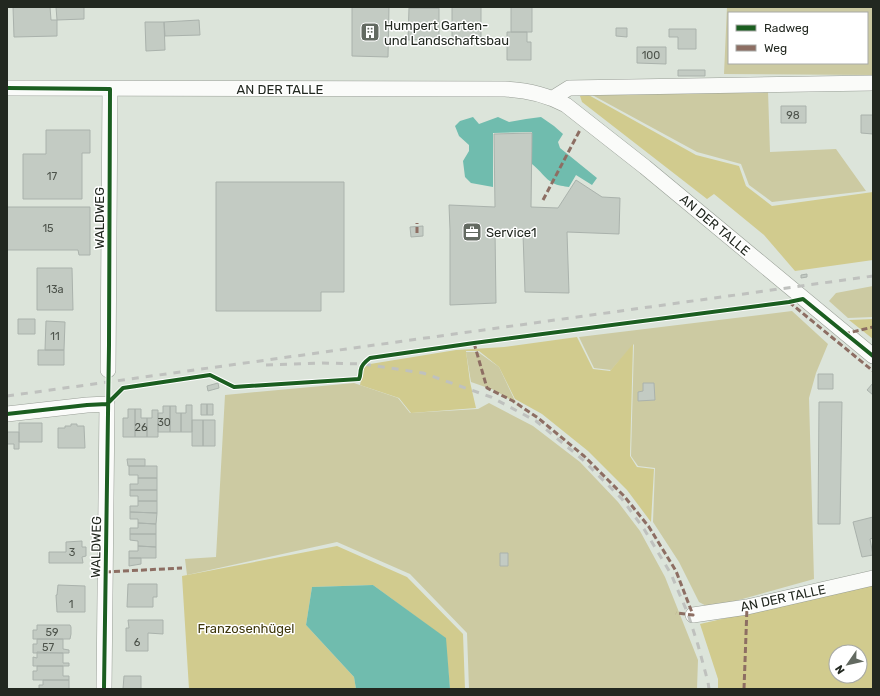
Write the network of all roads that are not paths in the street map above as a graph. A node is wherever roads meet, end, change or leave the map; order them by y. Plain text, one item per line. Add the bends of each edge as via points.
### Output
1 (873, 83) edge
2 (7, 88) edge
3 (110, 89) junction
4 (553, 98) junction
5 (873, 356) edge
6 (108, 370) dead end
7 (7, 414) edge
8 (873, 578) edge
9 (693, 615) dead end
10 (104, 689) edge

1 - 4 street via 569,88
2 - 3 street, AN DER TALLE
3 - 4 street, AN DER TALLE via 505,89 524,90
3 - 6 street, WALDWEG
4 - 5 street, AN DER TALLE via 566,105 645,167
7 - 10 street, WALDWEG via 107,404
8 - 9 street, AN DER TALLE via 747,607

